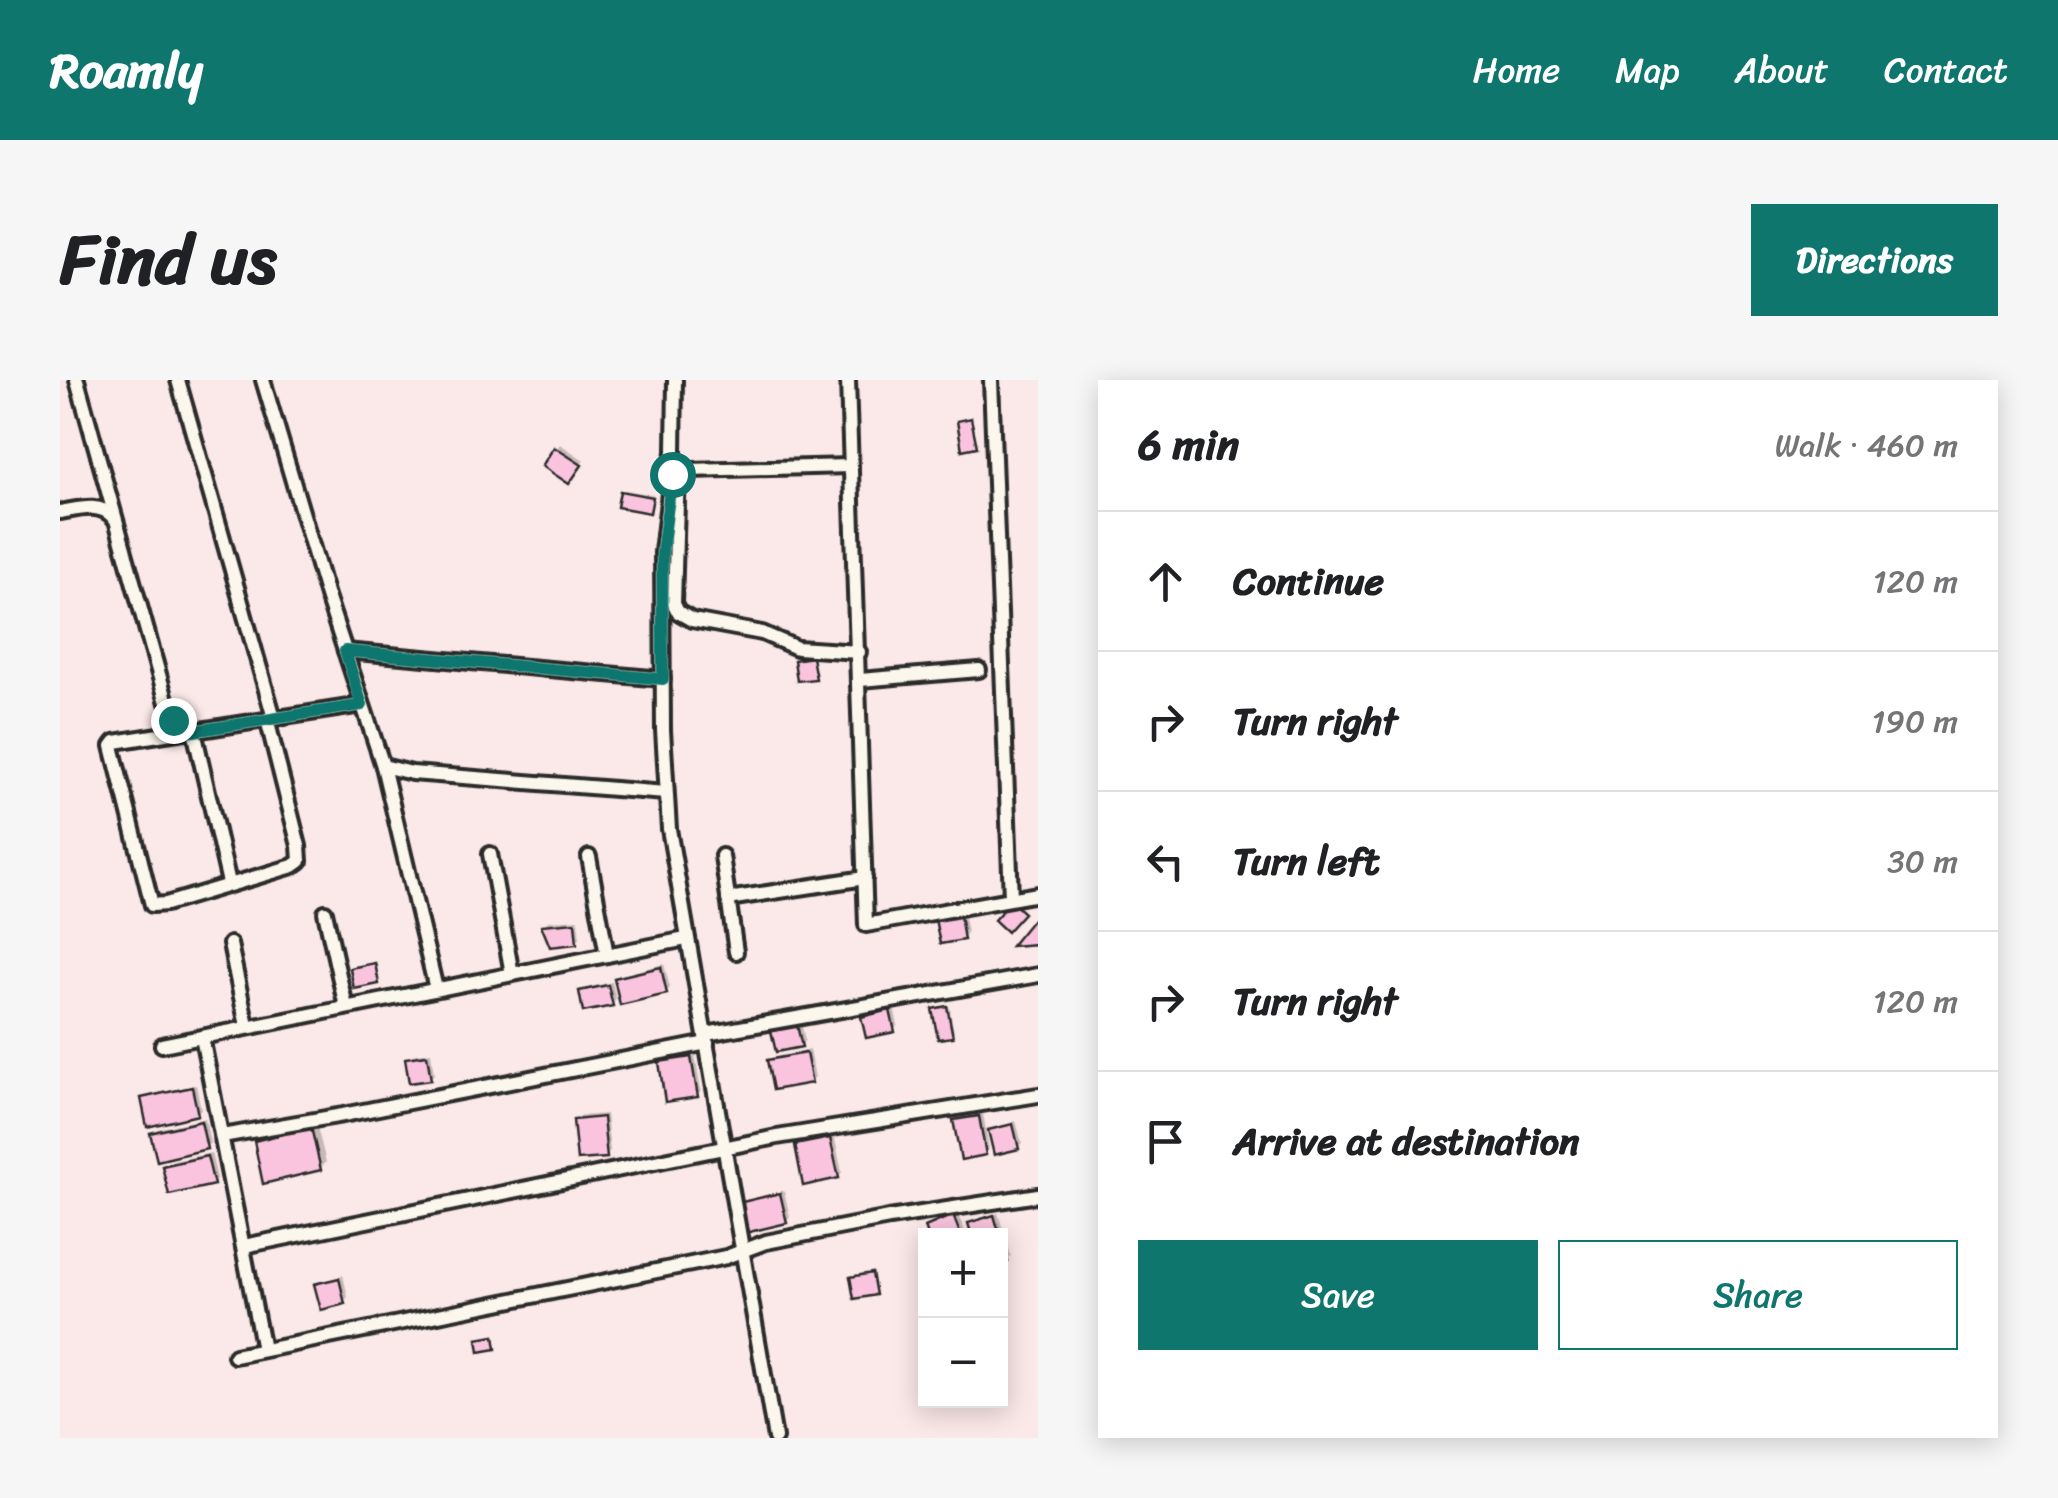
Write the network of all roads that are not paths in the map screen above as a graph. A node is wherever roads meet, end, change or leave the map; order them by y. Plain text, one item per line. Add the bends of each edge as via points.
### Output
1 (77, 380) edge
2 (178, 380) edge
3 (263, 380) edge
4 (675, 380) edge
5 (848, 380) edge
6 (991, 380) edge
7 (674, 451) junction
8 (851, 466) junction
9 (688, 470) dead end
10 (60, 512) edge
11 (115, 519) junction
12 (345, 651) junction
13 (859, 652) junction
14 (979, 670) dead end
15 (663, 679) junction
16 (860, 680) junction
17 (362, 705) junction
18 (270, 718) junction
19 (189, 731) junction
20 (383, 766) junction
21 (666, 793) junction
22 (490, 854) dead end
23 (722, 856) dead end
24 (589, 858) dead end
25 (865, 878) junction
26 (229, 883) junction
27 (1038, 894) edge
28 (1011, 898) junction
29 (728, 899) junction
30 (325, 912) dead end
31 (686, 939) junction
32 (230, 944) dead end
33 (736, 952) dead end
34 (607, 955) junction
35 (512, 974) junction
36 (1038, 976) edge
37 (436, 989) junction
38 (346, 1007) junction
39 (247, 1026) junction
40 (202, 1036) junction
41 (706, 1038) junction
42 (162, 1045) dead end
43 (1038, 1096) edge
44 (222, 1136) junction
45 (722, 1149) junction
46 (1038, 1195) edge
47 (244, 1246) junction
48 (742, 1250) junction
49 (263, 1350) junction
50 (235, 1356) dead end
51 (775, 1438) edge

1 - 11 street
2 - 18 street
3 - 12 street
4 - 7 street
5 - 8 street
6 - 28 street
7 - 13 street via 680,484 678,612 798,648
7 - 15 street via 662,552
8 - 9 street
8 - 13 street
10 - 11 street via 93,507
11 - 19 street via 167,704 173,720
12 - 15 street
12 - 17 street
13 - 16 street
14 - 16 street
15 - 21 street
16 - 25 street
17 - 18 street
17 - 20 street
18 - 19 street
18 - 26 street via 300,861
19 - 26 street
19 - 26 street via 112,746 148,896 159,906
20 - 21 street
20 - 37 street
21 - 31 street
22 - 35 street
23 - 29 street
24 - 34 street
25 - 28 street via 866,925
25 - 29 street
27 - 28 street
29 - 33 street
30 - 38 street
31 - 34 street
31 - 41 street
32 - 39 street
34 - 35 street
35 - 37 street
36 - 41 street
37 - 38 street
38 - 39 street
39 - 40 street
40 - 42 street
40 - 44 street
41 - 44 street
41 - 45 street
43 - 45 street
44 - 47 street
45 - 47 street
45 - 48 street
46 - 48 street
47 - 49 street
48 - 49 street
48 - 51 street
49 - 50 street

